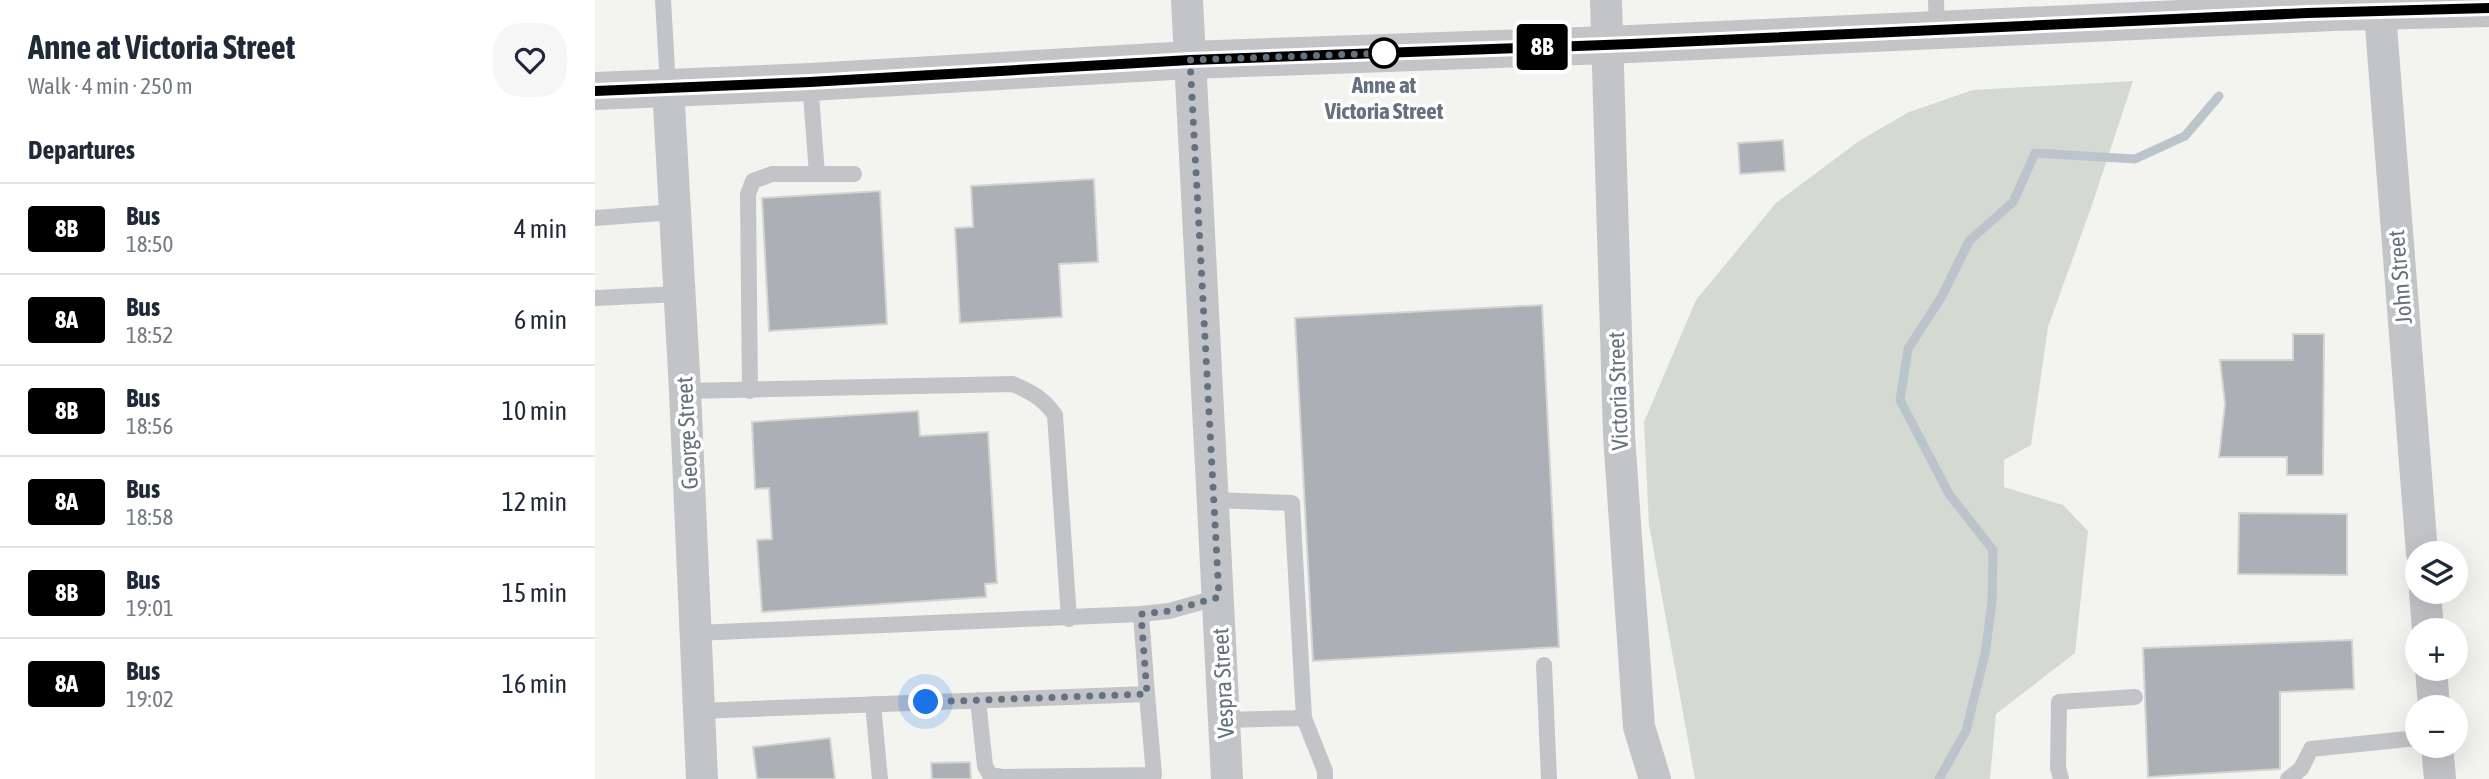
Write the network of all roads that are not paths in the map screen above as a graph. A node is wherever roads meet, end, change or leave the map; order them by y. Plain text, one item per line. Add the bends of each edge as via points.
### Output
1 (663, 0) edge
2 (1187, 0) edge
3 (1606, 0) edge
4 (2379, 6) edge
5 (2489, 8) edge
6 (1936, 15) edge
7 (1608, 44) junction
8 (1190, 60) junction
9 (810, 82) junction
10 (668, 87) junction
11 (595, 91) edge
12 (817, 174) junction
13 (854, 174) dead end
14 (674, 212) junction
15 (595, 218) edge
16 (679, 294) junction
17 (595, 298) edge
18 (685, 391) junction
19 (750, 391) junction
20 (1214, 500) junction
21 (2421, 541) edge
22 (1219, 597) junction
23 (1141, 614) junction
24 (1069, 619) junction
25 (696, 633) junction
26 (1544, 665) dead end
27 (1147, 694) junction
28 (2135, 697) dead end
29 (978, 701) junction
30 (873, 704) junction
31 (699, 711) junction
32 (1304, 718) junction
33 (1225, 720) junction
34 (2405, 739) edge
35 (2438, 758) edge
36 (702, 779) edge
37 (880, 779) edge
38 (1227, 779) edge
39 (1325, 779) edge
40 (1549, 779) edge
41 (1655, 779) edge
42 (2061, 779) edge
43 (2288, 779) edge
44 (2440, 779) edge

1 - 10 lane
2 - 8 street, Vespra Street
3 - 7 street, Victoria Street
4 - 5 street
4 - 6 street via 2307,13
4 - 21 street, John Street
6 - 7 street
7 - 8 street
7 - 41 street, Victoria Street via 1619,435 1639,727
8 - 9 street
8 - 20 street, Vespra Street
9 - 10 street
9 - 12 lane
10 - 11 street
10 - 14 street, George Street
12 - 13 lane
12 - 19 lane via 772,174 753,181 748,194
14 - 15 lane
14 - 16 street, George Street
16 - 17 lane
16 - 18 street, George Street
18 - 19 lane
18 - 25 street, George Street
19 - 24 lane via 1013,384 1039,397 1055,415
20 - 22 street, Vespra Street
20 - 32 lane via 1292,503
22 - 23 lane
22 - 33 street, Vespra Street
23 - 24 lane
23 - 27 lane
24 - 25 lane
25 - 31 street, George Street
26 - 40 lane
27 - 29 lane
27 - 29 lane via 1154,775 990,775
28 - 42 lane via 2059,702
29 - 30 lane
30 - 31 lane
30 - 37 lane
31 - 36 street, George Street
32 - 33 lane
32 - 39 lane
33 - 38 street, Vespra Street
34 - 43 lane via 2311,749 2301,769
35 - 44 street

